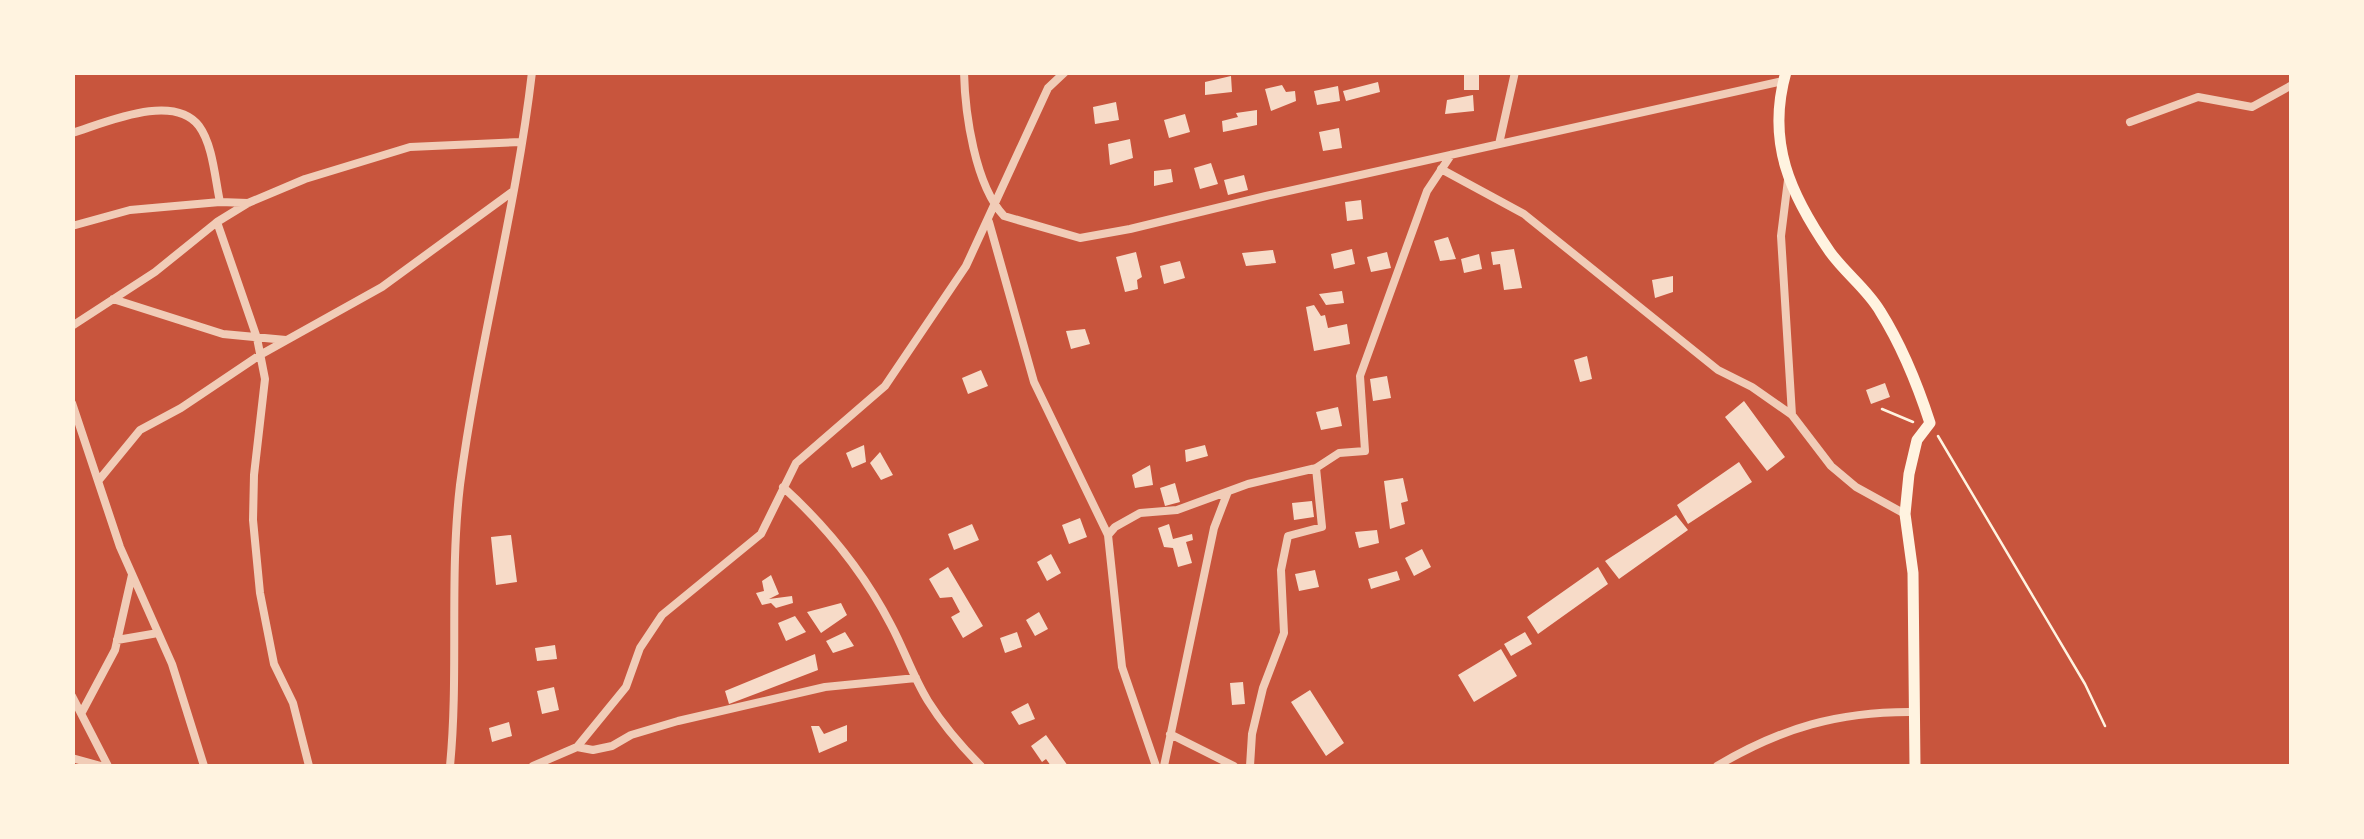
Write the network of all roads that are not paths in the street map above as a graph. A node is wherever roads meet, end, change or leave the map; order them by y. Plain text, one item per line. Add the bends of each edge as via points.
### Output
1 (532, 72) edge
2 (964, 72) edge
3 (1065, 72) edge
4 (1516, 72) edge
5 (1785, 77) edge
6 (2292, 85) edge
7 (2130, 122) dead end
8 (72, 133) edge
9 (521, 142) junction
10 (1499, 144) junction
11 (1451, 155) junction
12 (1441, 169) junction
13 (1788, 175) junction
14 (512, 192) junction
15 (220, 202) junction
16 (248, 203) junction
17 (996, 208) junction
18 (217, 222) junction
19 (988, 222) junction
20 (72, 226) edge
21 (113, 299) junction
22 (72, 326) edge
23 (257, 338) junction
24 (286, 340) junction
25 (260, 354) junction
26 (72, 403) edge
27 (1792, 414) junction
28 (1316, 468) junction
29 (99, 480) junction
30 (782, 486) junction
31 (1227, 494) junction
32 (1905, 514) junction
33 (1108, 535) junction
34 (132, 576) junction
35 (158, 633) junction
36 (117, 640) junction
37 (916, 678) junction
38 (72, 696) edge
39 (82, 712) junction
40 (1914, 712) junction
41 (1170, 734) junction
42 (577, 747) junction
43 (72, 758) edge
44 (100, 766) edge
45 (108, 766) edge
46 (204, 766) edge
47 (309, 766) edge
48 (450, 766) edge
49 (533, 766) edge
50 (981, 766) edge
51 (1156, 766) edge
52 (1164, 766) edge
53 (1234, 766) edge
54 (1250, 766) edge
55 (1717, 766) edge
56 (1915, 766) edge

1 - 9 street
2 - 17 street via 965,108
3 - 17 street via 1048,88
4 - 10 street
5 - 10 street
5 - 13 main road via 1777,106 1778,147
6 - 7 street via 2252,107 2198,98
8 - 15 street via 179,110 199,126
9 - 14 street
9 - 16 street via 410,147
10 - 11 street
11 - 12 street
11 - 17 street via 1080,238
12 - 27 street via 1524,214 1718,370
12 - 28 street via 1414,222 1360,376 1365,451 1339,452
13 - 27 street via 1780,236
13 - 32 main road via 1830,252 1898,340 1930,423 1917,440
14 - 24 street via 382,287
14 - 48 street via 460,486
15 - 16 street
15 - 20 street via 130,210
16 - 18 street
17 - 19 street
18 - 21 street
18 - 23 street
19 - 30 street via 885,386 796,463
19 - 33 street via 1034,382
21 - 22 street
21 - 23 street via 222,334
23 - 24 street
23 - 25 street
24 - 25 street
25 - 29 street via 140,430
25 - 47 street via 265,379 253,520 260,593 274,664 293,702
26 - 29 street
27 - 32 street via 1831,466
28 - 31 street
28 - 54 street via 1322,528 1288,536 1281,570 1284,632 1263,688
29 - 34 street
30 - 37 street via 852,562
30 - 42 street via 761,534 662,614 626,686
31 - 33 street via 1178,510 1140,513
31 - 41 street
32 - 40 main road via 1913,573
33 - 51 street via 1122,666
34 - 35 street
34 - 36 street
35 - 36 street
35 - 46 street
36 - 39 street
37 - 42 street via 825,687 631,734 612,746
37 - 50 street
38 - 39 street
39 - 45 street
40 - 55 street via 1838,716 1757,742
40 - 56 main road
41 - 52 street
41 - 53 street
42 - 49 street
43 - 44 street

